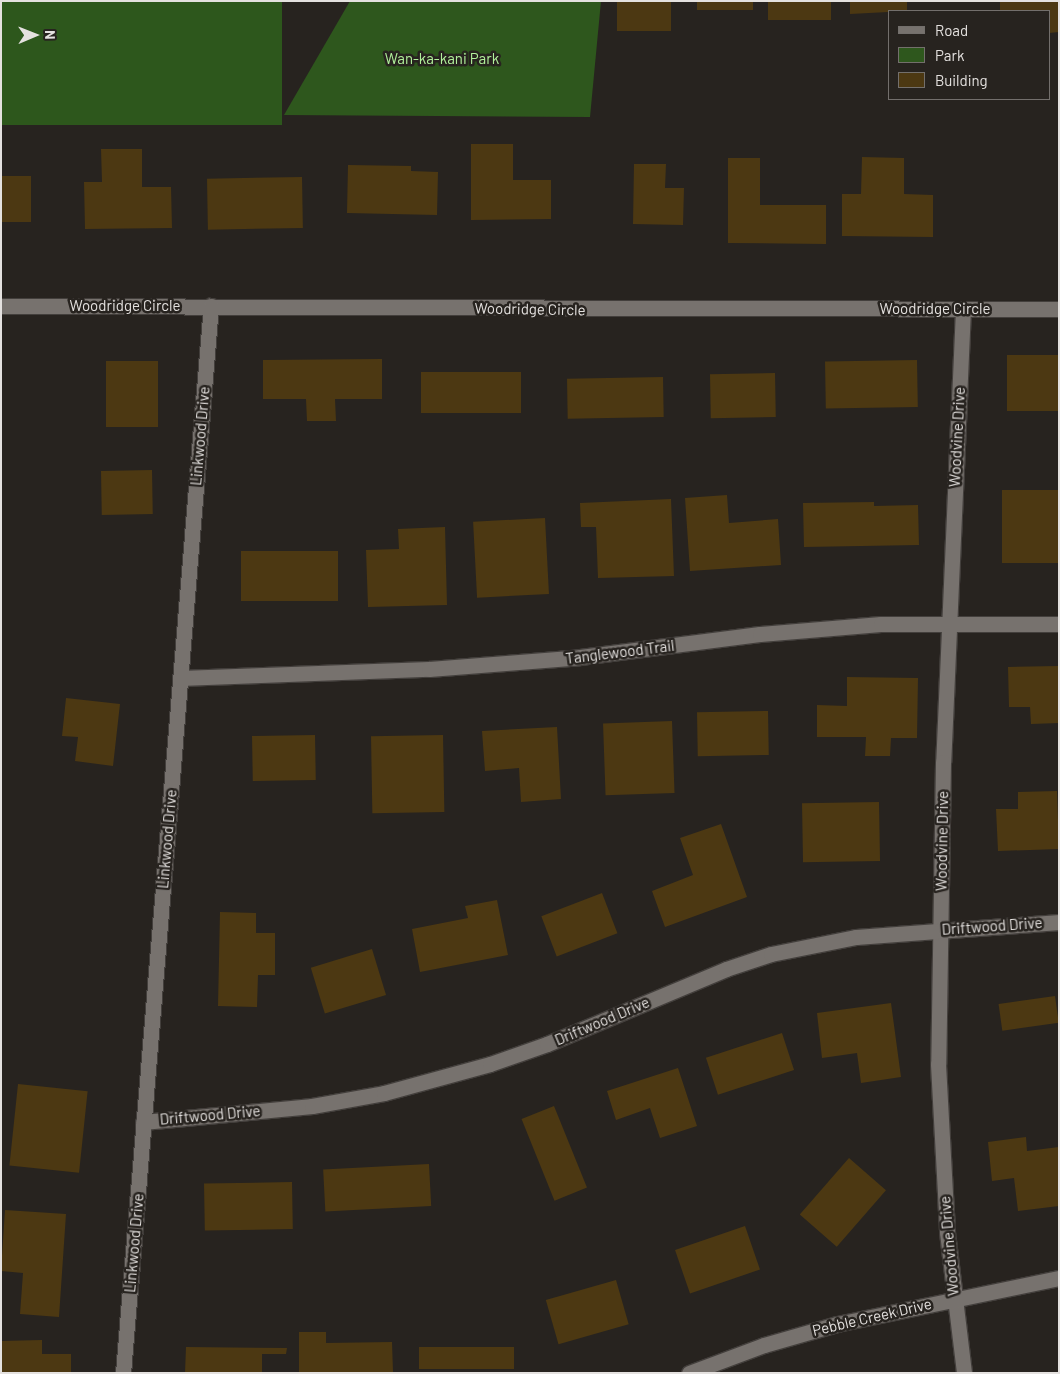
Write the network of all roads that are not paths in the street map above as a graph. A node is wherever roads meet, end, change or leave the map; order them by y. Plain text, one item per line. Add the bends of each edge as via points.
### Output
1 (1, 306) edge
2 (211, 306) junction
3 (963, 309) junction
4 (1059, 310) edge
5 (949, 624) junction
6 (1059, 624) edge
7 (180, 678) junction
8 (1059, 922) edge
9 (941, 930) junction
10 (143, 1122) junction
11 (1059, 1278) edge
12 (954, 1298) junction
13 (123, 1373) edge
14 (689, 1373) edge
15 (964, 1373) edge

1 - 2 street, Woodridge Circle
2 - 3 street, Woodridge Circle
2 - 7 street, Linkwood Drive
3 - 4 street, Woodridge Circle
3 - 5 street, Woodvine Drive
5 - 6 street, Tanglewood Trail
5 - 7 street, Tanglewood Trail via 881,624 769,633 580,658 429,669
5 - 9 street, Woodvine Drive
7 - 10 street, Linkwood Drive
8 - 9 street, Driftwood Drive
9 - 10 street, Driftwood Drive via 856,937 771,954 726,969 547,1044 490,1064 384,1093 312,1106
9 - 12 street, Woodvine Drive via 938,1064
10 - 13 street, Linkwood Drive
11 - 12 street, Pebble Creek Drive
12 - 14 street, Pebble Creek Drive via 837,1324 764,1345
12 - 15 street, Woodvine Drive

